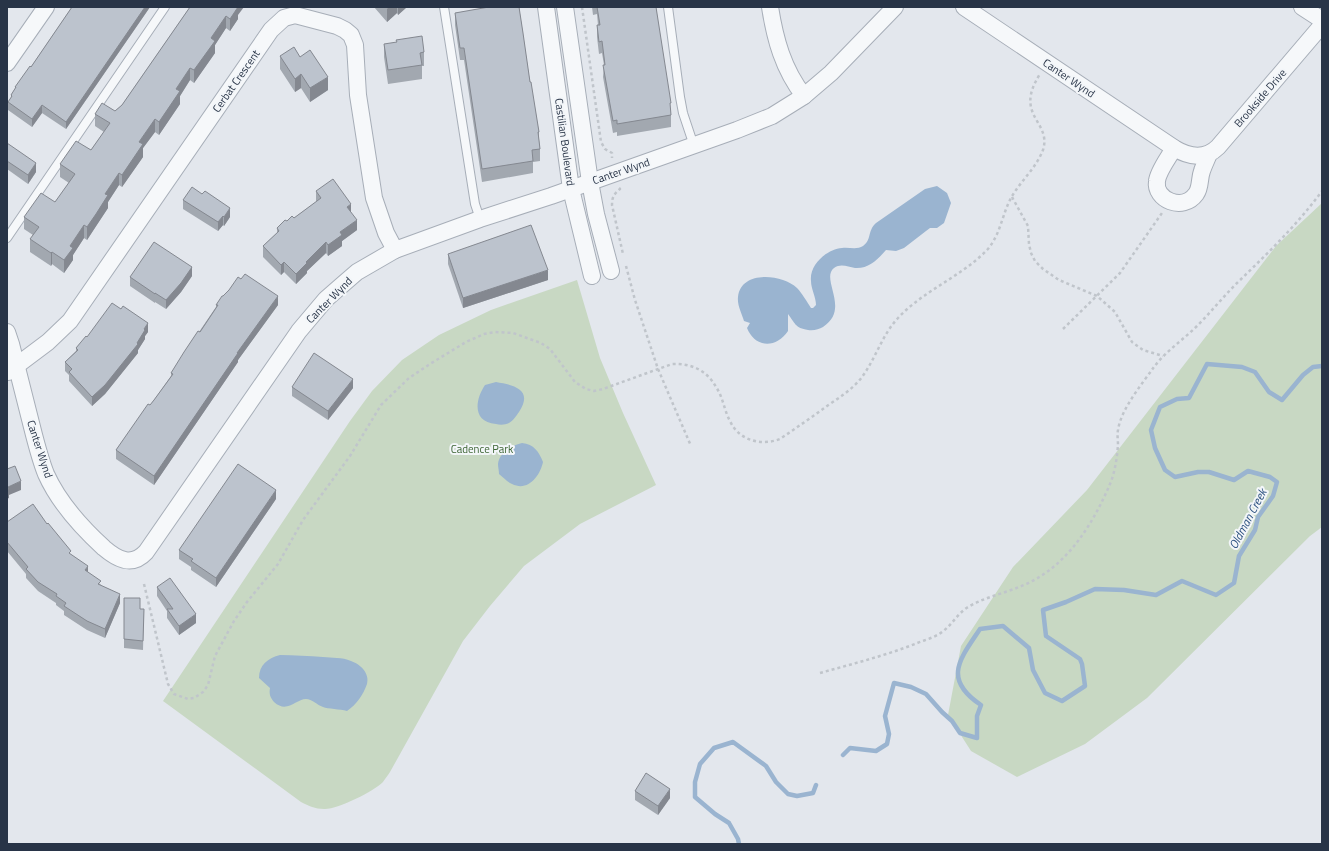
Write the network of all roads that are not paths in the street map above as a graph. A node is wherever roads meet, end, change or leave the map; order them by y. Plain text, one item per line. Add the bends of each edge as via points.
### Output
1 (46, 7) edge
2 (165, 7) edge
3 (444, 7) edge
4 (546, 7) edge
5 (565, 7) edge
6 (668, 7) edge
7 (770, 7) edge
8 (895, 7) edge
9 (964, 7) edge
10 (1302, 7) edge
11 (1322, 20) edge
12 (1322, 25) edge
13 (7, 63) edge
14 (804, 96) junction
15 (694, 146) junction
16 (1174, 148) junction
17 (1209, 154) junction
18 (590, 182) junction
19 (571, 189) junction
20 (480, 219) junction
21 (7, 238) edge
22 (395, 250) junction
23 (611, 272) dead end
24 (592, 276) dead end
25 (7, 332) edge
26 (12, 370) edge

1 - 13 street
2 - 21 lane
3 - 20 lane via 475,204
4 - 19 street, Castilian Boulevard
5 - 18 street, Castilian Boulevard
6 - 15 lane via 680,97
7 - 14 street via 783,62
8 - 14 street, Canter Wynd via 842,63
9 - 16 street, Canter Wynd
10 - 11 street
12 - 17 street, Brookside Drive
14 - 15 street, Canter Wynd via 757,123
15 - 18 street, Canter Wynd
16 - 17 street, Canter Wynd via 1190,155
16 - 17 street via 1157,180 1160,194 1170,202 1184,203 1195,195
18 - 19 street, Canter Wynd
18 - 23 street, Castilian Boulevard
19 - 20 street, Canter Wynd
19 - 24 street, Castilian Boulevard
20 - 22 street, Canter Wynd
22 - 26 street, Canter Wynd via 357,272 326,299 308,320 146,552 133,561 123,560 108,551 83,528 55,490 41,459
22 - 26 street, Cerbat Crescent via 374,198 361,114 354,40 337,26 296,15 284,18 271,30 70,321
25 - 26 street, Canter Wynd

